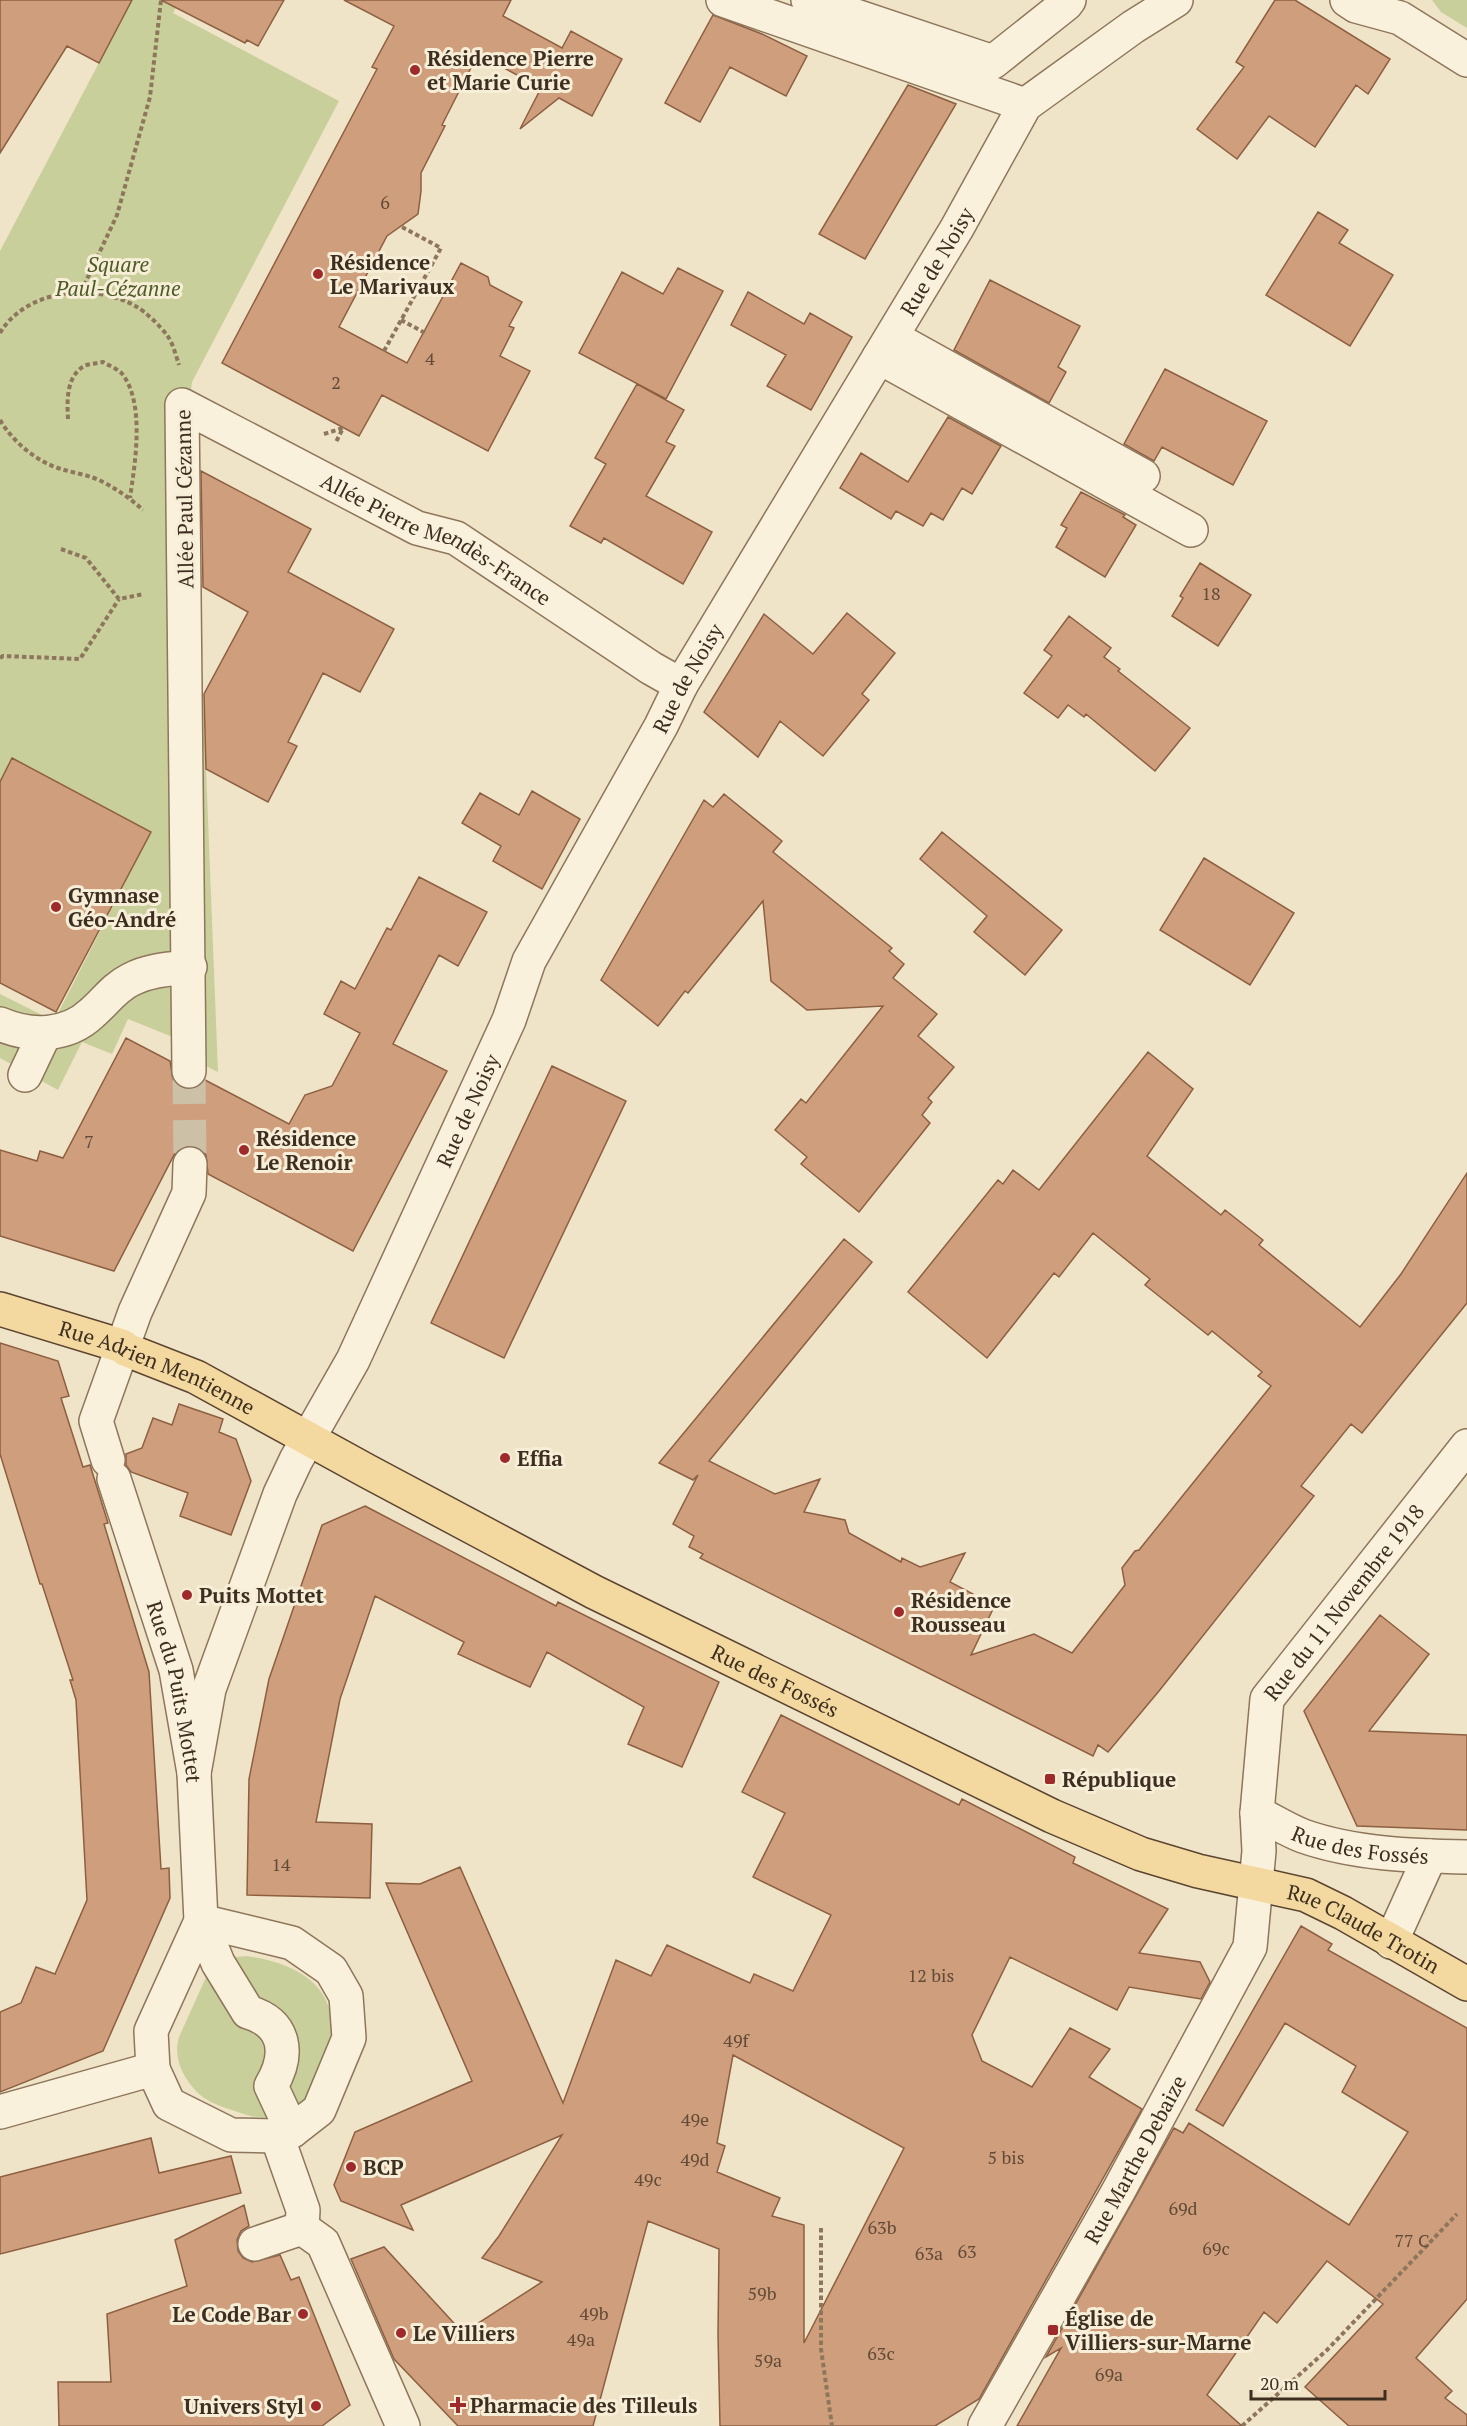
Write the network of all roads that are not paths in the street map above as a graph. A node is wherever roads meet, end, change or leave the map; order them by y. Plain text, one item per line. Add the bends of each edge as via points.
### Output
1 (723, 0) edge
2 (808, 0) edge
3 (1069, 0) edge
4 (1176, 0) edge
5 (1347, 0) edge
6 (1395, 9) edge
7 (1467, 60) edge
8 (1025, 105) junction
9 (886, 347) junction
10 (182, 405) joint
11 (1143, 476) dead end
12 (1191, 530) dead end
13 (681, 685) junction
14 (190, 967) junction
15 (0, 1024) edge
16 (45, 1034) junction
17 (189, 1071) tunnel mouth
18 (25, 1075) dead end
19 (190, 1164) tunnel mouth
20 (0, 1308) edge
21 (122, 1347) junction
22 (310, 1439) junction
23 (1467, 1446) edge
24 (194, 1773) junction
25 (1257, 1813) junction
26 (1430, 1856) junction
27 (1467, 1857) edge
28 (1256, 1884) junction
29 (201, 1921) junction
30 (1391, 1942) junction
31 (1467, 1984) edge
32 (153, 2068) junction
33 (0, 2112) edge
34 (284, 2134) junction
35 (302, 2228) junction
36 (255, 2244) dead end
37 (403, 2426) edge
38 (985, 2426) edge

1 - 8 street
2 - 3 street via 993,62
4 - 8 street, Rue de Noisy
5 - 6 street via 1356,6
6 - 7 street
8 - 9 street, Rue de Noisy
9 - 11 street
9 - 12 street
9 - 13 street, Rue de Noisy
10 - 13 street, Allée Pierre Mendès-France via 417,528 456,538
10 - 14 street, Allée Paul Cézanne
13 - 22 street, Rue de Noisy via 529,961 509,1020 353,1360
14 - 16 street via 154,971 130,980 76,1025
14 - 17 street, Allée Paul Cézanne
15 - 16 street
16 - 18 street
19 - 21 street via 189,1192
20 - 21 main road, Rue Adrien Mentienne
21 - 22 main road, Rue Adrien Mentienne via 196,1377
21 - 24 street, Rue du Puits Mottet via 96,1421 176,1670
22 - 24 street, Rue du Puits Mottet via 280,1494 209,1689
22 - 28 main road, Rue des Fossés via 594,1592 1052,1816 1141,1854 1198,1872
23 - 25 street, Rue du 11 Novembre 1918 via 1267,1699
24 - 29 street
25 - 26 street, Rue des Fossés via 1301,1835 1340,1847
25 - 28 street, Rue du 11 Novembre 1918
26 - 27 street, Rue des Fossés
26 - 30 street
28 - 30 main road, Rue Claude Trotin via 1306,1894
28 - 38 street, Rue Marthe Debaize via 1250,1947 1119,2190
29 - 32 street via 151,2031
29 - 34 street via 218,1963 248,2012 272,2022 279,2033 282,2061 271,2086
29 - 34 street via 292,1943 331,1970 346,1996 349,2038 319,2110
30 - 31 main road, Rue Claude Trotin
32 - 33 street
32 - 34 street via 170,2104 231,2135
34 - 35 street via 303,2210
35 - 36 street
35 - 37 street via 323,2242

